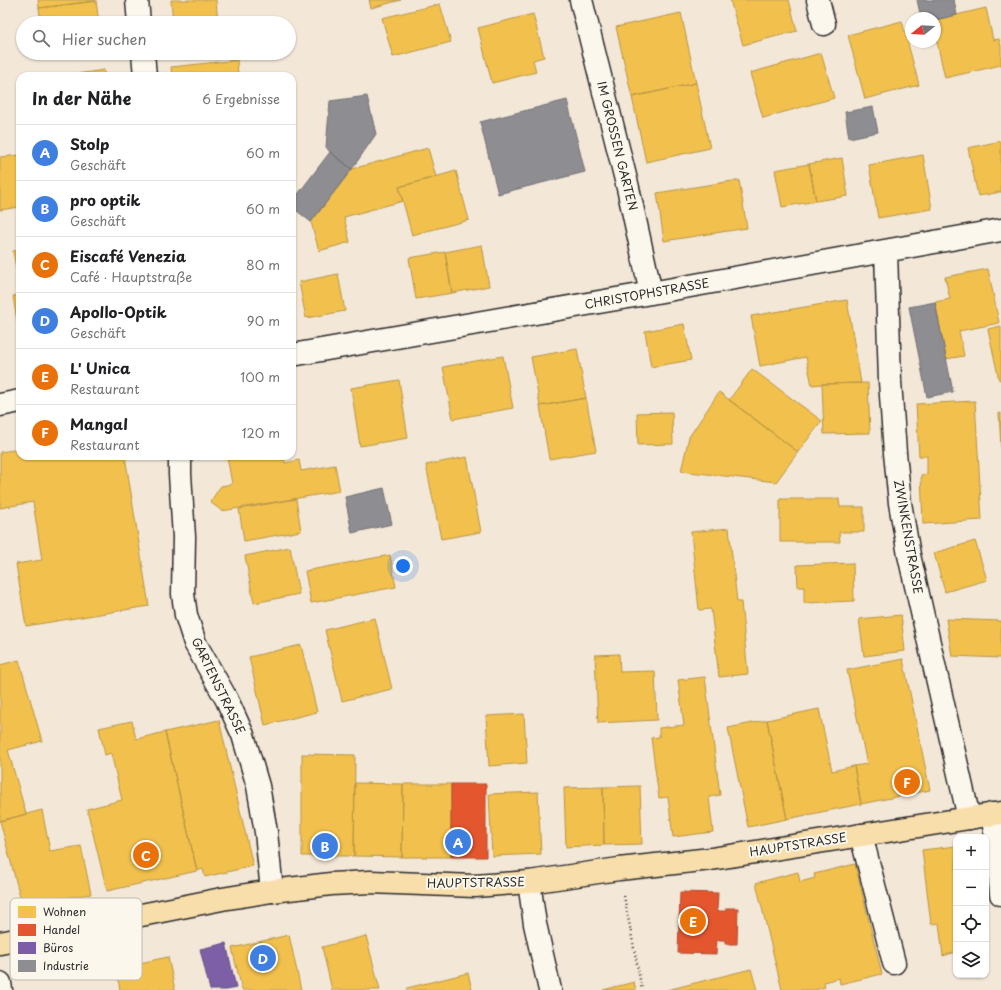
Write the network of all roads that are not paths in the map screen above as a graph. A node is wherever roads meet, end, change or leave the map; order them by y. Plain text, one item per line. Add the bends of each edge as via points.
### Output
1 (137, 0) edge
2 (581, 0) edge
3 (818, 0) edge
4 (138, 16) edge
5 (824, 24) dead end
6 (144, 60) edge
7 (145, 72) edge
8 (1001, 230) edge
9 (886, 251) junction
10 (651, 293) junction
11 (296, 354) edge
12 (16, 403) edge
13 (0, 405) edge
14 (180, 460) edge
15 (997, 813) edge
16 (969, 818) junction
17 (862, 835) junction
18 (529, 882) junction
19 (272, 891) junction
20 (1001, 894) edge
21 (142, 915) edge
22 (10, 941) edge
23 (0, 943) edge
24 (894, 963) dead end
25 (0, 983) edge
26 (1, 990) edge
27 (550, 990) edge

1 - 4 street
2 - 10 street, IM GROSSEN GARTEN via 628,188
3 - 5 street
6 - 7 street
8 - 9 street, CHRISTOPHSTRASSE
9 - 10 street, CHRISTOPHSTRASSE
9 - 16 street, ZWINKENSTRASSE via 890,382 900,503 909,555
10 - 11 street, CHRISTOPHSTRASSE
12 - 13 street
14 - 19 street, GARTENSTRASSE via 184,537 183,594 186,615 194,643 227,700 243,735 258,786
15 - 16 main road, HAUPTSTRASSE
15 - 20 street via 996,837
16 - 17 main road, HAUPTSTRASSE
17 - 18 main road, HAUPTSTRASSE via 711,859 619,868
17 - 24 street
18 - 19 main road, HAUPTSTRASSE via 475,886 339,883
18 - 27 street
19 - 21 main road, HAUPTSTRASSE
22 - 23 main road, HAUPTSTRASSE
25 - 26 street

